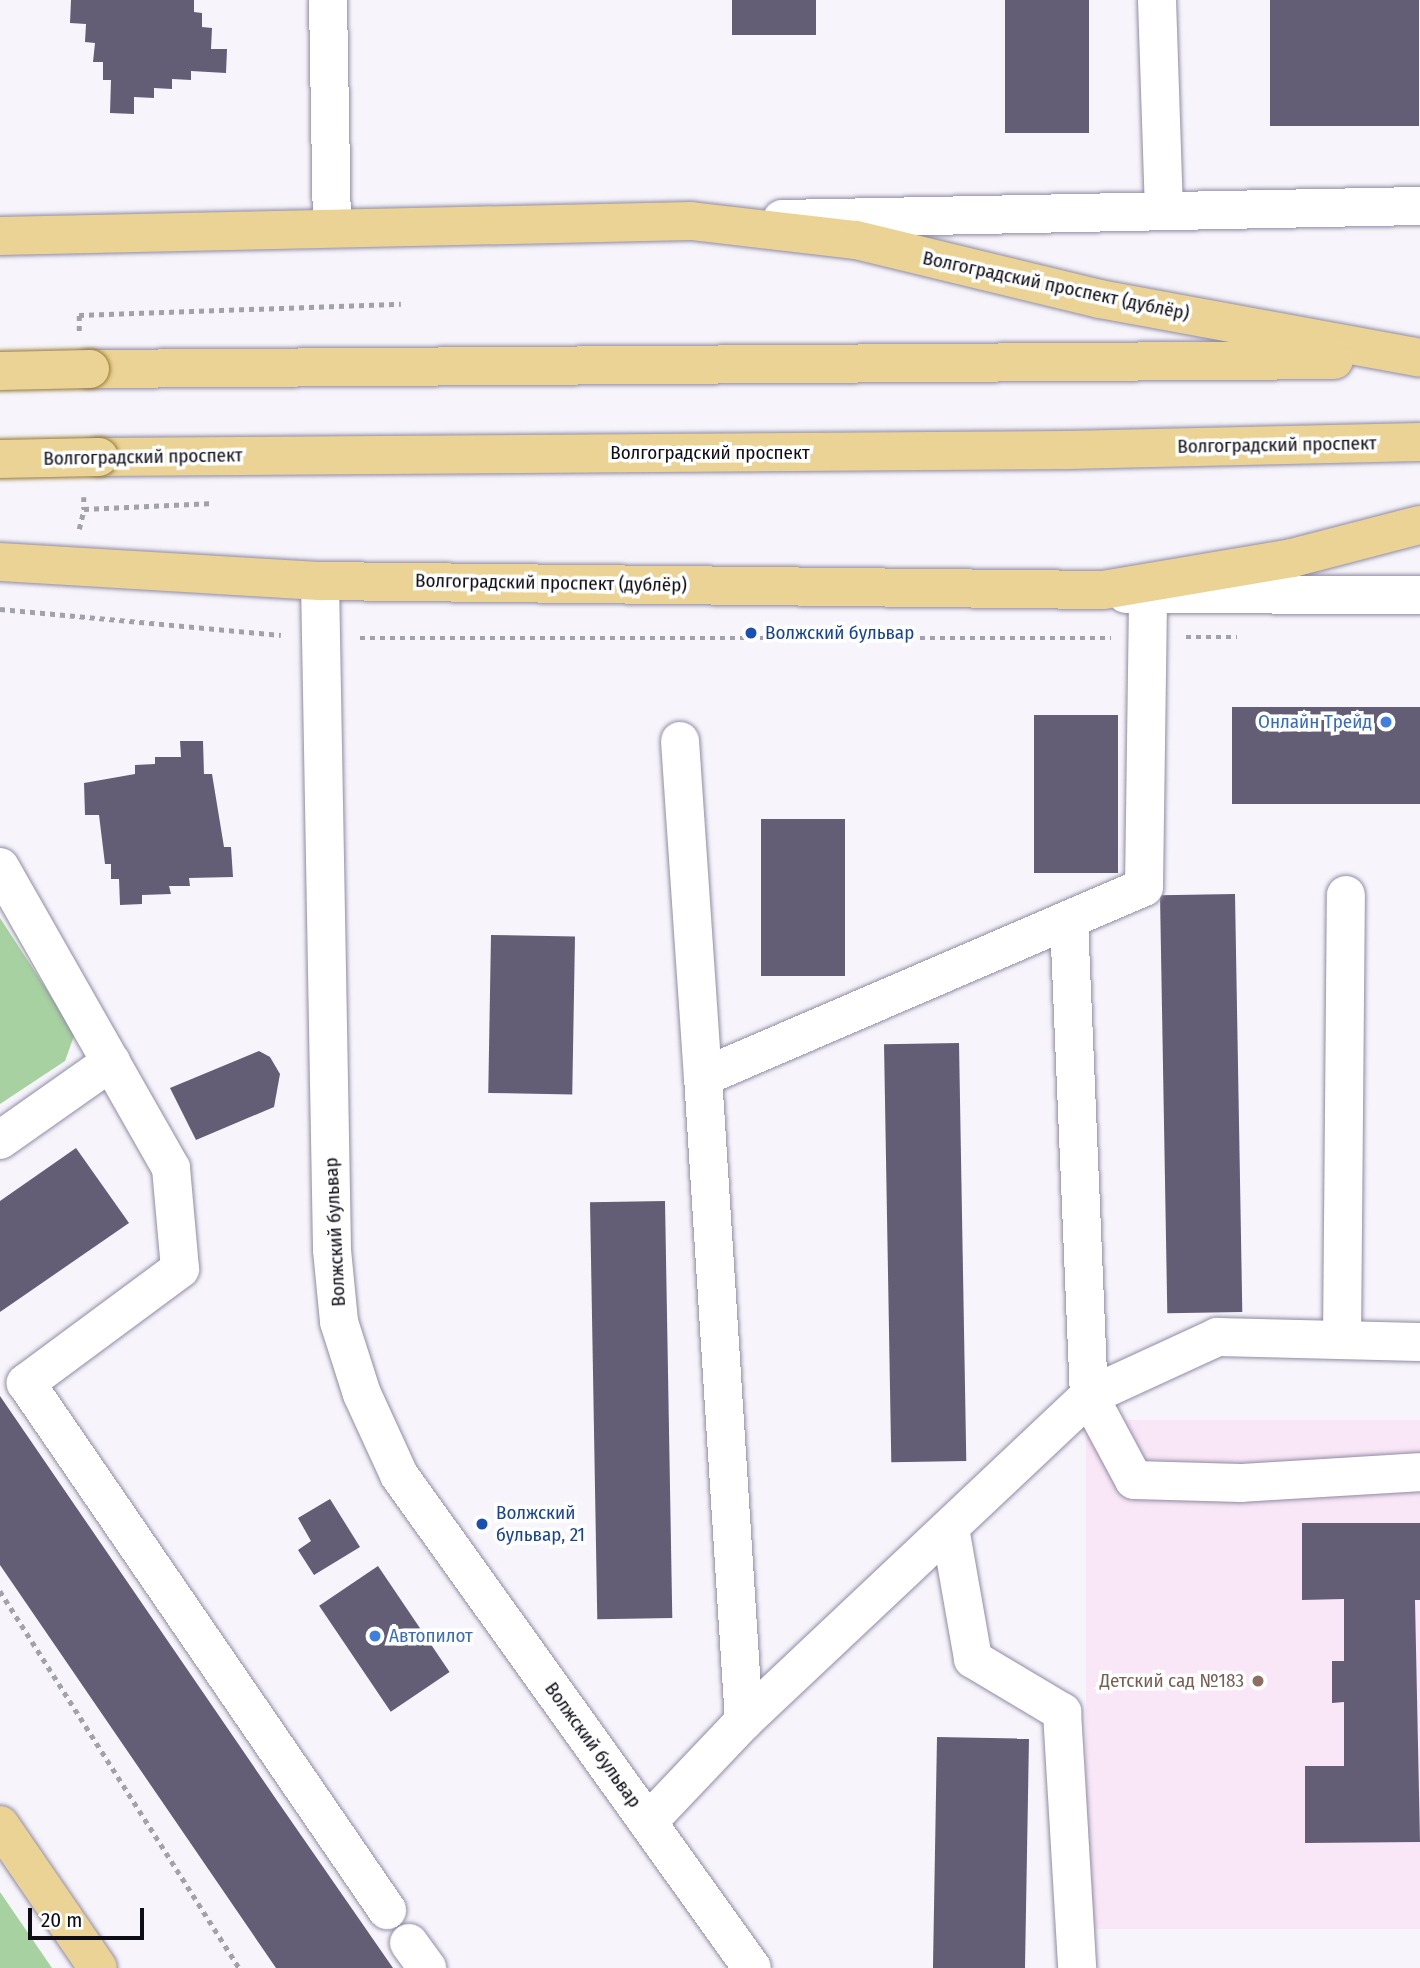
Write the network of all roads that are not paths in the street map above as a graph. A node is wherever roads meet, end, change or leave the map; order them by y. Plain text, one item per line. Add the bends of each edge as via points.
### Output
1 (328, 0) edge
2 (1157, 0) edge
3 (1420, 206) edge
4 (1164, 211) junction
5 (691, 221) junction
6 (332, 228) junction
7 (0, 236) edge
8 (1420, 359) edge
9 (0, 371) edge
10 (1420, 442) edge
11 (0, 459) edge
12 (1420, 525) edge
13 (0, 562) edge
14 (320, 581) junction
15 (1103, 590) junction
16 (1420, 595) edge
17 (1148, 597) junction
18 (680, 741) dead end
19 (0, 867) edge
20 (1346, 895) dead end
21 (1069, 920) junction
22 (111, 1062) junction
23 (703, 1077) junction
24 (0, 1140) edge
25 (1342, 1340) junction
26 (1420, 1342) edge
27 (1089, 1396) junction
28 (1420, 1472) edge
29 (950, 1528) junction
30 (744, 1721) junction
31 (648, 1822) junction
32 (0, 1825) edge
33 (387, 1910) dead end
34 (98, 1968) edge
35 (752, 1968) edge
36 (1077, 1968) edge

1 - 6 street
2 - 4 street
3 - 4 street, Волгоградский проспект (дублёр)
4 - 5 street, Волгоградский проспект (дублёр)
5 - 6 main road, Волгоградский проспект (дублёр)
5 - 8 main road, Волгоградский проспект (дублёр) via 856,240 1100,299
6 - 7 main road, Волгоградский проспект (дублёр)
8 - 9 main road, bridge
10 - 11 main road, Волгоградский проспект, bridge via 1068,450
12 - 15 main road, Волгоградский проспект (дублёр) via 1292,558
13 - 14 main road, Волгоградский проспект (дублёр)
14 - 15 main road, Волгоградский проспект (дублёр)
14 - 31 street, Волжский бульвар via 332,1251 339,1322 362,1394 399,1475
15 - 17 street, Волгоградский проспект (дублёр)
16 - 17 street, Волгоградский проспект (дублёр)
17 - 21 street via 1144,887
18 - 23 street
19 - 22 street
20 - 25 street
21 - 23 street
21 - 27 street
22 - 24 street
22 - 33 street via 171,1168 180,1269 26,1383
23 - 30 street
25 - 26 street
25 - 27 street via 1217,1337
27 - 28 street via 1134,1480 1241,1483
27 - 29 street
29 - 30 street
29 - 36 street via 973,1659 1062,1712
30 - 31 street
31 - 35 street, Волжский бульвар
32 - 34 main road

